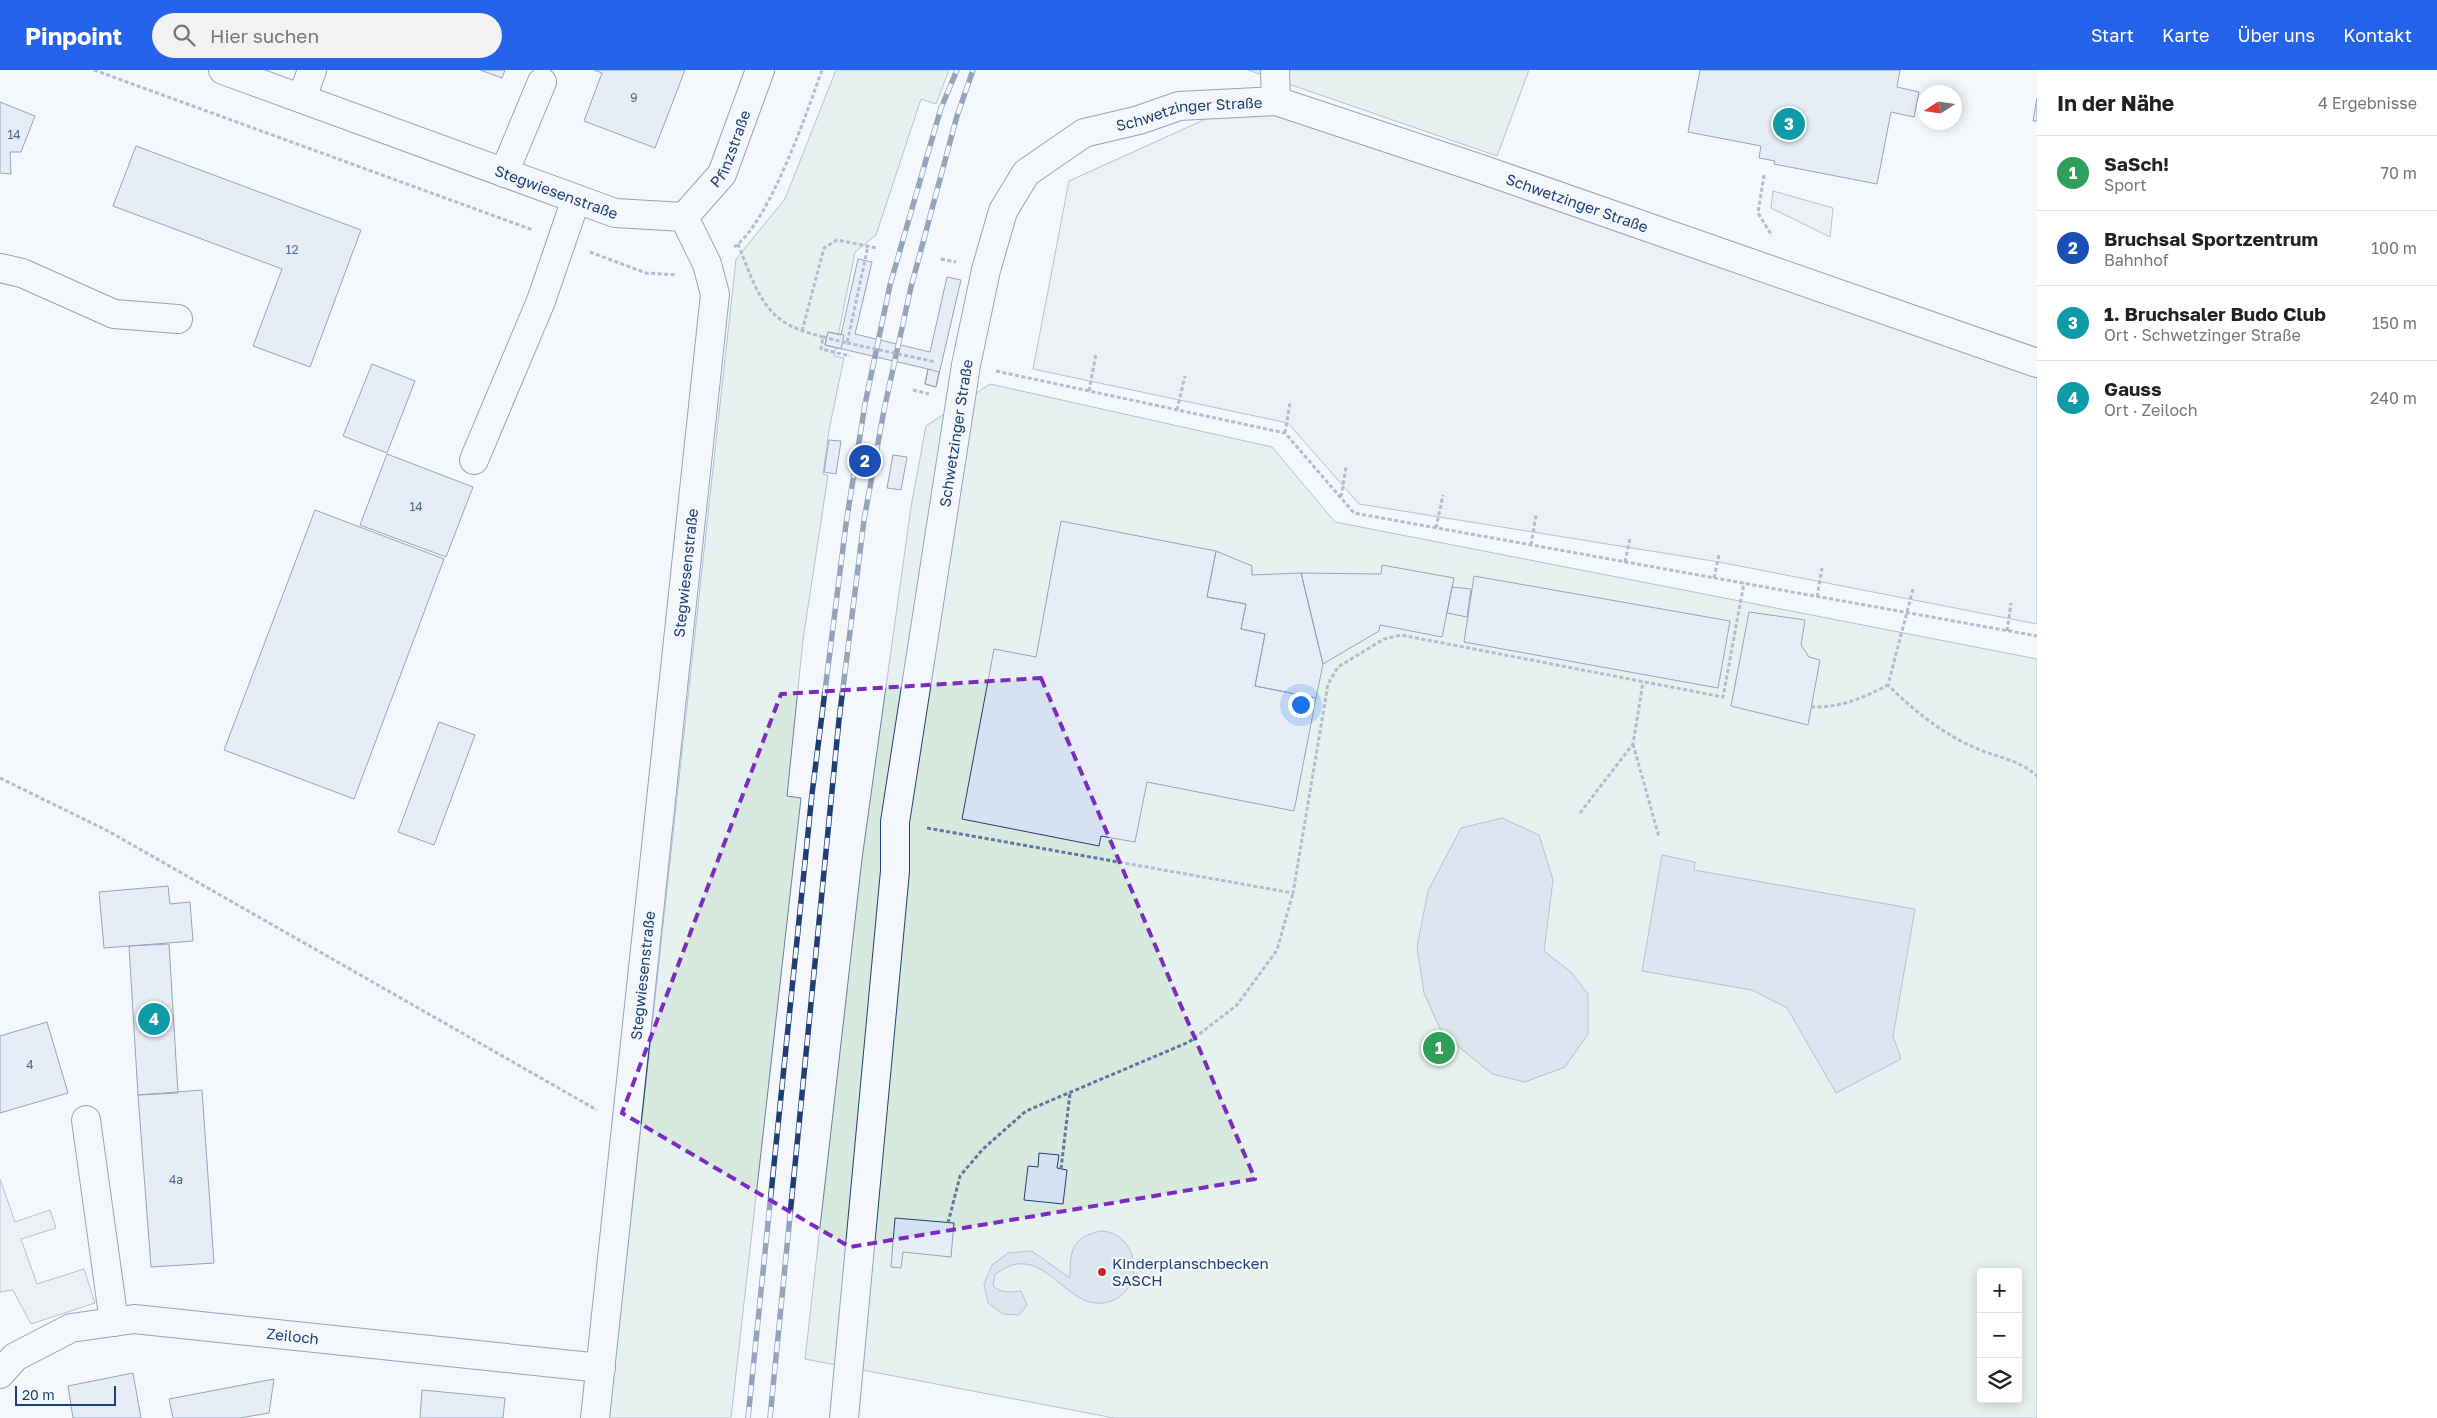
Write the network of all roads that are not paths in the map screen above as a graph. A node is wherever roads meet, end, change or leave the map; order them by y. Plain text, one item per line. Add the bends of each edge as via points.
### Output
1 (223, 70) edge
2 (312, 70) edge
3 (760, 70) edge
4 (1274, 70) edge
5 (542, 82) dead end
6 (302, 98) junction
7 (1276, 101) junction
8 (504, 173) junction
9 (576, 199) junction
10 (684, 217) junction
11 (0, 268) edge
12 (178, 318) dead end
13 (2037, 363) edge
14 (474, 460) dead end
15 (86, 1120) dead end
16 (114, 1322) junction
17 (601, 1368) junction
18 (0, 1374) edge
19 (595, 1418) edge
20 (844, 1418) edge

1 - 6 street, Stegwiesenstraße
2 - 6 street
3 - 10 street, Pfinzstraße via 722,174
4 - 7 street
5 - 8 street
6 - 8 street, Stegwiesenstraße
7 - 13 street, Schwetzinger Straße
7 - 20 street, Schwetzinger Straße via 1179,106 1139,120 1084,132 1026,173 1003,211 984,278 966,365 895,822 895,870
8 - 9 street, Stegwiesenstraße
9 - 10 street, Stegwiesenstraße via 615,213
9 - 14 street via 541,301
10 - 17 street, Stegwiesenstraße via 707,264 715,294
11 - 12 street via 22,274 114,314
15 - 16 street
16 - 17 street, Zeiloch via 134,1319
16 - 18 street, Zeiloch via 71,1328 15,1357
17 - 19 street, Stegwiesenstraße

